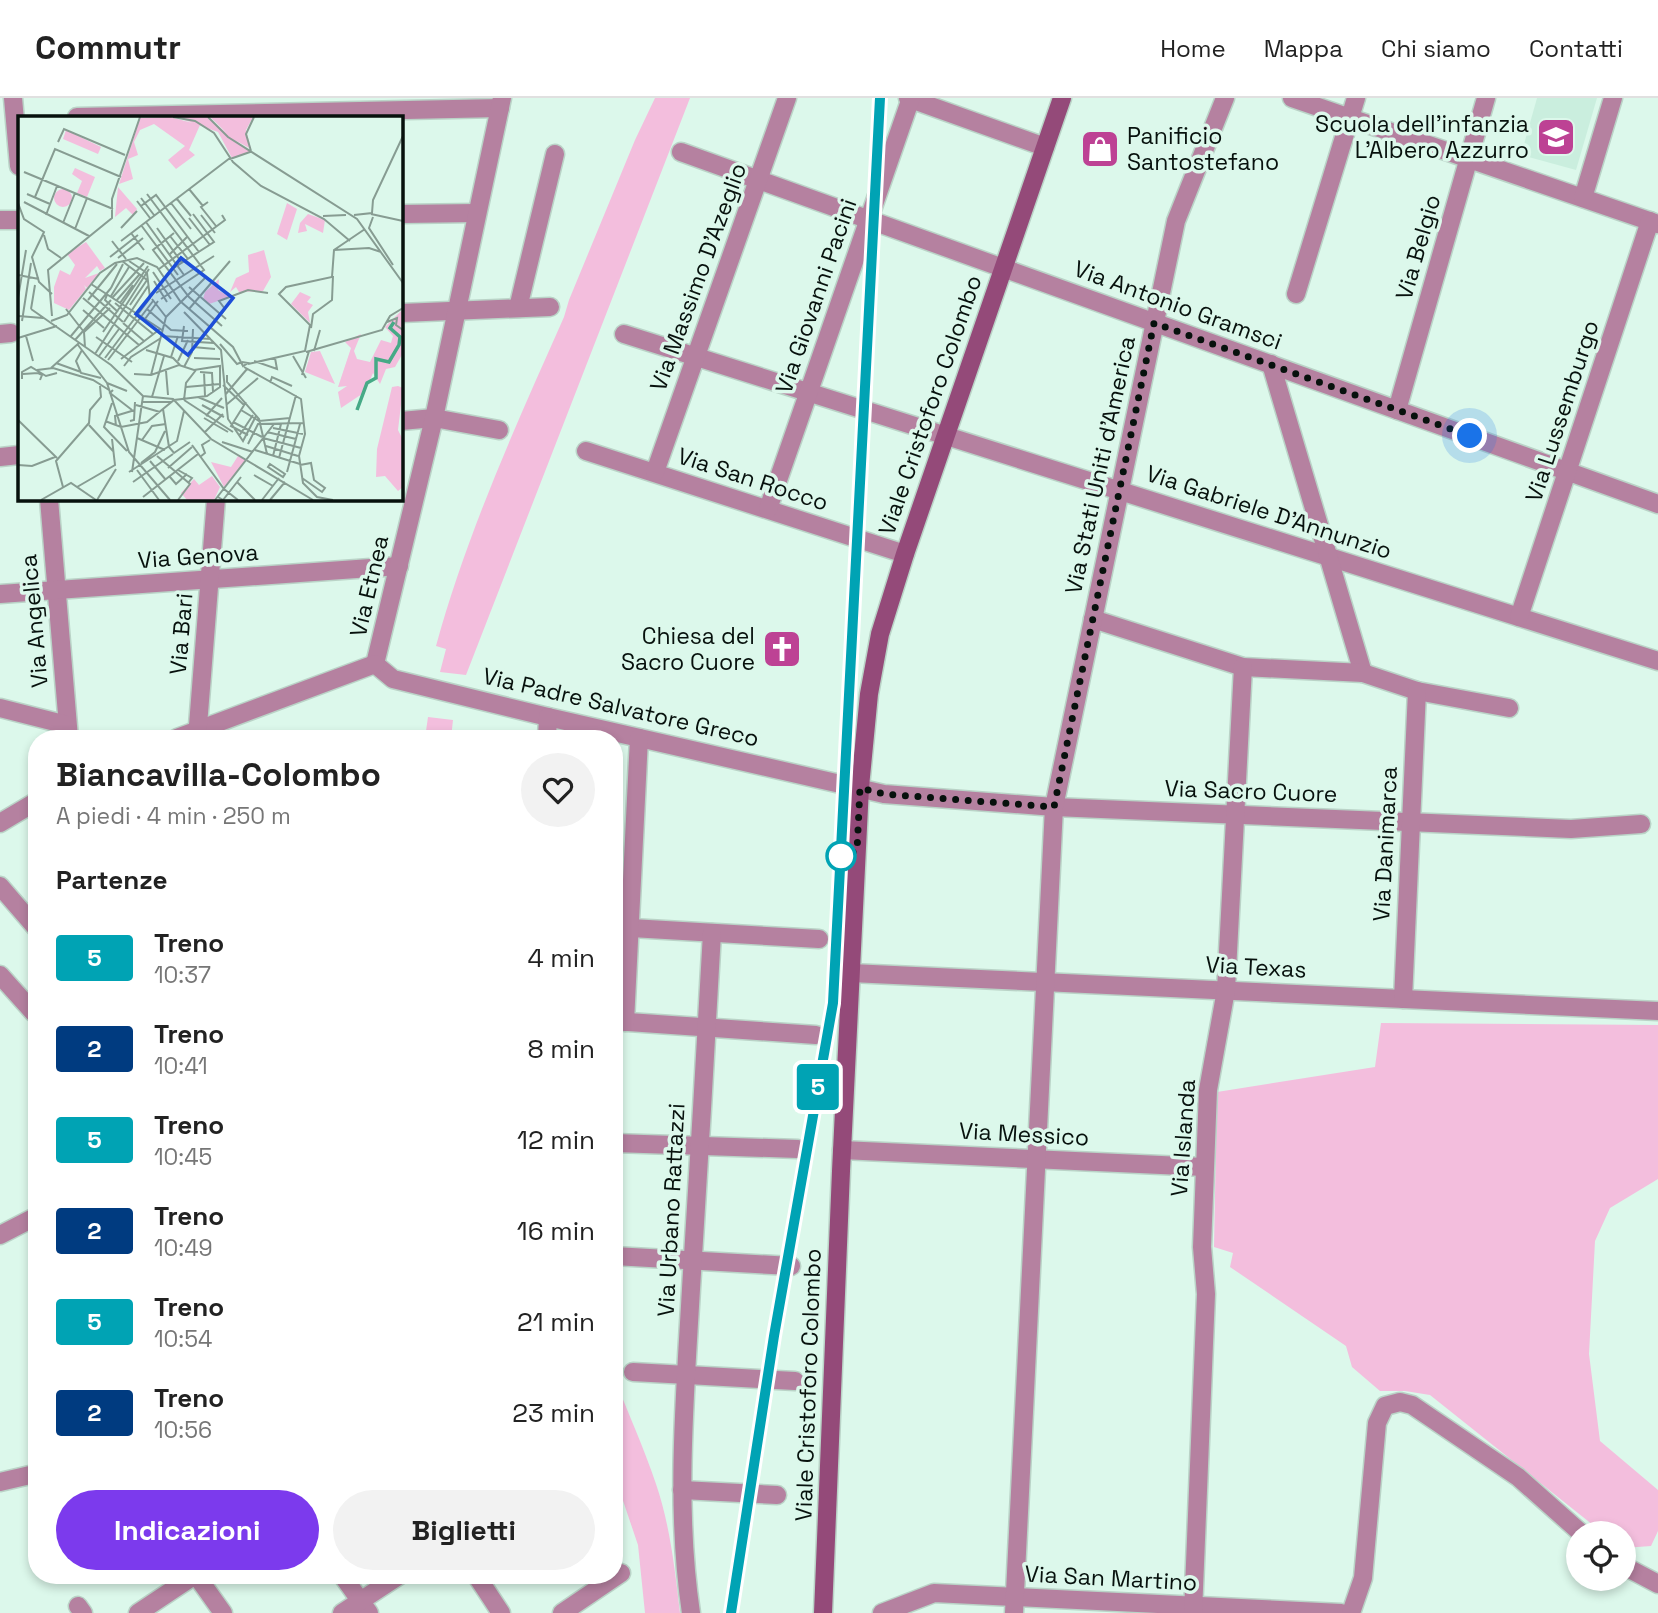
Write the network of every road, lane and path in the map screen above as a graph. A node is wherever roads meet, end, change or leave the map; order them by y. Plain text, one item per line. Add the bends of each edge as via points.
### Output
1 (13, 98) edge
2 (787, 98) edge
3 (910, 98) edge
4 (1062, 98) edge
5 (1225, 98) edge
6 (1292, 98) edge
7 (1356, 98) edge
8 (1486, 98) edge
9 (1613, 98) edge
10 (501, 103) edge
11 (329, 105) edge
12 (258, 106) edge
13 (94, 116) edge
14 (1350, 118) junction
15 (11, 119) edge
16 (1045, 147) junction
17 (681, 152) dead end
18 (555, 154) dead end
19 (1469, 159) junction
20 (18, 160) edge
21 (758, 180) junction
22 (1583, 198) junction
23 (476, 213) junction
24 (402, 214) edge
25 (869, 219) junction
26 (0, 220) edge
27 (18, 220) edge
28 (1654, 223) edge
29 (1003, 268) junction
30 (1296, 294) dead end
31 (550, 307) dead end
32 (518, 308) junction
33 (457, 310) junction
34 (402, 313) edge
35 (1154, 323) junction
36 (624, 334) dead end
37 (695, 357) junction
38 (1271, 365) junction
39 (808, 393) junction
40 (1397, 410) junction
41 (434, 418) junction
42 (402, 421) edge
43 (499, 430) dead end
44 (946, 436) junction
45 (586, 451) dead end
46 (18, 456) edge
47 (0, 457) edge
48 (1567, 471) junction
49 (655, 472) junction
50 (1120, 491) junction
51 (48, 500) edge
52 (216, 500) edge
53 (1658, 504) edge
54 (768, 509) junction
55 (905, 554) junction
56 (1328, 557) junction
57 (399, 566) junction
58 (210, 579) junction
59 (56, 590) junction
60 (0, 594) edge
61 (1519, 617) junction
62 (1093, 619) junction
63 (1658, 661) edge
64 (375, 664) junction
65 (1243, 667) junction
66 (1363, 673) junction
67 (1417, 691) junction
68 (0, 708) edge
69 (1509, 708) dead end
70 (548, 717) junction
71 (62, 730) edge
72 (68, 730) edge
73 (197, 730) edge
74 (210, 730) edge
75 (547, 730) edge
76 (604, 730) edge
77 (623, 734) edge
78 (639, 738) junction
79 (860, 788) junction
80 (28, 806) edge
81 (1054, 807) junction
82 (1235, 815) junction
83 (1411, 822) junction
84 (0, 823) edge
85 (1640, 824) dead end
86 (0, 886) edge
87 (623, 917) edge
88 (28, 919) edge
89 (623, 928) edge
90 (712, 933) junction
91 (819, 939) dead end
92 (851, 972) junction
93 (0, 975) edge
94 (1045, 982) junction
95 (1226, 990) junction
96 (1402, 999) junction
97 (28, 1006) edge
98 (1658, 1011) edge
99 (623, 1021) edge
100 (707, 1028) junction
101 (816, 1035) dead end
102 (623, 1143) edge
103 (700, 1146) junction
104 (798, 1149) dead end
105 (842, 1150) junction
106 (1037, 1159) junction
107 (1204, 1167) junction
108 (28, 1221) edge
109 (0, 1235) edge
110 (623, 1257) edge
111 (693, 1261) junction
112 (792, 1266) dead end
113 (633, 1372) dead end
114 (686, 1375) junction
115 (795, 1381) dead end
116 (28, 1475) edge
117 (0, 1482) edge
118 (682, 1490) junction
119 (777, 1495) dead end
120 (1568, 1521) edge
121 (1636, 1572) edge
122 (182, 1584) edge
123 (202, 1584) edge
124 (348, 1584) edge
125 (390, 1584) edge
126 (482, 1584) edge
127 (605, 1584) edge
128 (1658, 1584) edge
129 (1014, 1605) edge
130 (365, 1607) edge
131 (1193, 1609) edge
132 (138, 1613) edge
133 (223, 1613) edge
134 (342, 1613) edge
135 (501, 1613) edge
136 (562, 1613) edge
137 (691, 1613) edge
138 (823, 1613) edge
139 (882, 1613) edge
140 (1341, 1613) edge
141 (1351, 1613) edge

1 - 15 street
2 - 21 street, Via Massimo D'Azeglio
3 - 16 street
3 - 25 street, Via Giovanni Pacini
4 - 16 street, Viale Cristoforo Colombo
5 - 35 street, Via Stati Uniti d'America via 1176,221
6 - 14 street
7 - 14 street
8 - 19 street, Via Belgio
9 - 22 street
10 - 11 street
10 - 23 street, Via Etnea
11 - 12 street
12 - 13 street
14 - 19 street
14 - 30 street
15 - 20 street
16 - 29 street, Viale Cristoforo Colombo
17 - 21 street, Via Antonio Gramsci
18 - 32 street
19 - 22 street
19 - 40 street, Via Belgio
21 - 25 street, Via Antonio Gramsci
21 - 37 street, Via Massimo D'Azeglio
22 - 28 street
23 - 24 street
23 - 33 street, Via Etnea
25 - 29 street, Via Antonio Gramsci
25 - 39 street, Via Giovanni Pacini
26 - 27 street
28 - 48 street, Via Lussemburgo
29 - 35 street, Via Antonio Gramsci
29 - 44 street, Viale Cristoforo Colombo
31 - 32 street
32 - 33 street
33 - 34 street
33 - 41 street, Via Etnea
35 - 38 street, Via Antonio Gramsci
35 - 50 street, Via Stati Uniti d'America
36 - 37 street, Via Gabriele D'Annunzio
37 - 39 street, Via Gabriele D'Annunzio
37 - 49 street, Via Massimo D'Azeglio
38 - 40 street, Via Antonio Gramsci
38 - 56 street
39 - 44 street, Via Gabriele D'Annunzio
39 - 54 street, Via Giovanni Pacini
40 - 48 street, Via Antonio Gramsci
41 - 42 street
41 - 43 street
41 - 57 street, Via Etnea
44 - 50 street, Via Gabriele D'Annunzio
44 - 55 street, Viale Cristoforo Colombo
45 - 49 street, Via San Rocco
46 - 47 street
48 - 53 street, Via Antonio Gramsci
48 - 61 street, Via Lussemburgo
49 - 54 street, Via San Rocco
50 - 56 street, Via Gabriele D'Annunzio
50 - 62 street, Via Stati Uniti d'America
51 - 59 street, Via Angelica
52 - 58 street, Via Bari
54 - 55 street, Via San Rocco
55 - 79 street, Viale Cristoforo Colombo via 880,634
56 - 61 street, Via Gabriele D'Annunzio
56 - 66 street
57 - 58 street, Via Genova
57 - 64 street, Via Etnea
58 - 59 street, Via Genova
58 - 73 street, Via Bari
59 - 60 street, Via Genova
59 - 72 street, Via Angelica
61 - 63 street, Via Gabriele D'Annunzio
62 - 65 street
62 - 81 street, Via Stati Uniti d'America
64 - 70 street, Via Padre Salvatore Greco via 393,678
64 - 74 street, Via Etnea
65 - 66 street
65 - 82 street, Via Islanda
66 - 67 street
67 - 69 street
67 - 83 street, Via Danimarca
68 - 71 street
70 - 75 street
70 - 76 street, Via Padre Salvatore Greco
77 - 78 street, Via Padre Salvatore Greco
78 - 79 street, Via Padre Salvatore Greco
78 - 87 street
79 - 81 street, Via Sacro Cuore via 884,794
79 - 92 street, Viale Cristoforo Colombo
80 - 84 street
81 - 82 street, Via Sacro Cuore
81 - 94 street, Via Stati Uniti d'America
82 - 83 street, Via Sacro Cuore
82 - 95 street, Via Islanda
83 - 85 street, Via Sacro Cuore via 1571,829
83 - 96 street, Via Danimarca
86 - 88 street
89 - 90 street
90 - 91 street
90 - 100 street, Via Urbano Rattazzi
92 - 94 street, Via Texas
92 - 105 street, Viale Cristoforo Colombo
93 - 97 street
94 - 95 street, Via Texas
94 - 106 street, Via Stati Uniti d'America
95 - 96 street, Via Texas
95 - 107 street, Via Islanda via 1208,1090
96 - 98 street, Via Texas
99 - 100 street
100 - 101 street
100 - 103 street, Via Urbano Rattazzi
102 - 103 street
103 - 104 street
103 - 111 street, Via Urbano Rattazzi
105 - 106 street, Via Messico
105 - 138 street, Viale Cristoforo Colombo
106 - 107 street, Via Messico
106 - 129 street, Via Stati Uniti d'America
107 - 131 street, Via Islanda via 1206,1294
108 - 109 street
110 - 111 street
111 - 112 street
111 - 114 street, Via Urbano Rattazzi
113 - 114 street
114 - 115 street
114 - 118 street, Via Urbano Rattazzi
116 - 117 street
118 - 119 street
118 - 137 street, Via Urbano Rattazzi
120 - 141 street via 1518,1477 1412,1405 1385,1406 1377,1423 1363,1578
121 - 128 street
122 - 132 street
123 - 133 street
124 - 130 street
125 - 130 street
126 - 135 street
127 - 136 street
129 - 131 street, Via San Martino
129 - 139 street, Via San Martino via 934,1593
130 - 134 street
131 - 140 street, Via San Martino

